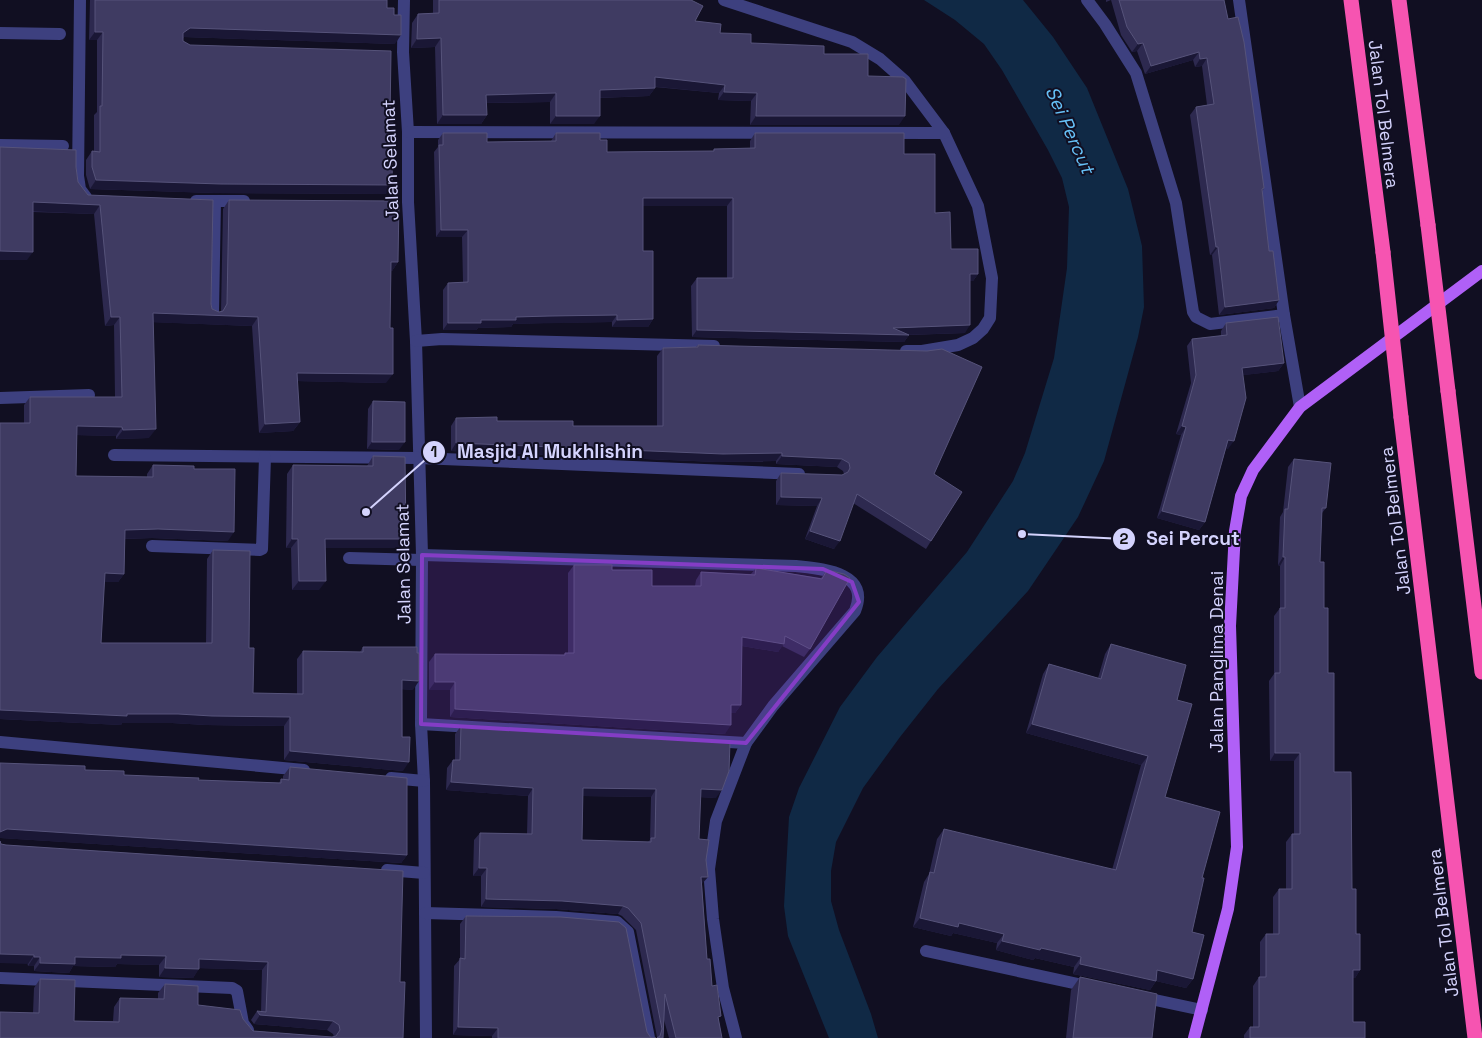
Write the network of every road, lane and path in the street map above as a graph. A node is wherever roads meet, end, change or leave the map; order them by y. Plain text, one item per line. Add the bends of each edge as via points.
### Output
1 (80, 0) edge
2 (404, 0) edge
3 (724, 0) edge
4 (1087, 0) edge
5 (1239, 0) edge
6 (1351, 0) edge
7 (1399, 0) edge
8 (0, 33) edge
9 (60, 34) dead end
10 (408, 132) junction
11 (944, 133) junction
12 (0, 145) edge
13 (63, 146) dead end
14 (95, 197) edge
15 (185, 200) edge
16 (215, 201) junction
17 (253, 201) edge
18 (1482, 271) edge
19 (213, 313) edge
20 (1284, 315) junction
21 (416, 341) junction
22 (722, 346) edge
23 (892, 350) edge
24 (90, 395) edge
25 (0, 398) edge
26 (1300, 407) junction
27 (114, 454) dead end
28 (265, 457) junction
29 (419, 458) junction
30 (816, 474) edge
31 (152, 546) edge
32 (422, 557) junction
33 (349, 558) dead end
34 (1482, 672) edge
35 (421, 724) junction
36 (0, 742) edge
37 (746, 743) junction
38 (315, 771) edge
39 (374, 777) edge
40 (424, 781) junction
41 (375, 870) edge
42 (424, 873) junction
43 (425, 913) junction
44 (926, 951) dead end
45 (0, 978) edge
46 (1107, 990) edge
47 (1126, 994) edge
48 (1202, 1010) junction
49 (258, 1033) edge
50 (426, 1038) edge
51 (650, 1038) edge
52 (736, 1038) edge
53 (1194, 1038) edge
54 (1475, 1038) edge

1 - 14 street via 78,176 85,197
2 - 10 street, Jalan Selamat via 398,52
3 - 11 street via 852,42 905,80
4 - 20 street via 1136,74 1176,203 1196,317 1210,324
5 - 20 street
6 - 54 highway, Jalan Tol Belmera, bridge
7 - 34 highway, Jalan Tol Belmera, bridge
8 - 9 street
10 - 11 street
10 - 21 street, Jalan Selamat via 403,202
11 - 23 street via 978,206 992,278 990,318 973,338 958,345 922,351
12 - 13 street
15 - 16 street
16 - 17 street
16 - 19 street
18 - 26 main road, Jalan Panglima Denai
20 - 26 street
21 - 22 street
21 - 29 street, Jalan Selamat
24 - 25 street
26 - 48 main road, Jalan Panglima Denai via 1253,470 1241,496 1235,531 1230,626 1237,847 1228,909
27 - 28 street
28 - 29 street
28 - 31 street via 262,549
29 - 30 street
29 - 32 street, Jalan Selamat
32 - 33 street
32 - 35 street, Jalan Selamat
32 - 37 street via 796,566 840,574 852,582 859,593 855,610 773,706
35 - 37 street
35 - 40 street, Jalan Selamat
36 - 38 street
37 - 52 street via 716,821 709,869 723,988
39 - 40 street
40 - 42 street, Jalan Selamat
41 - 42 street
42 - 43 street, Jalan Selamat
43 - 50 street, Jalan Selamat
43 - 51 street via 617,922 628,932
44 - 46 street
45 - 49 street via 232,988 239,996 245,1028
47 - 48 street
48 - 53 main road, Jalan Panglima Denai

